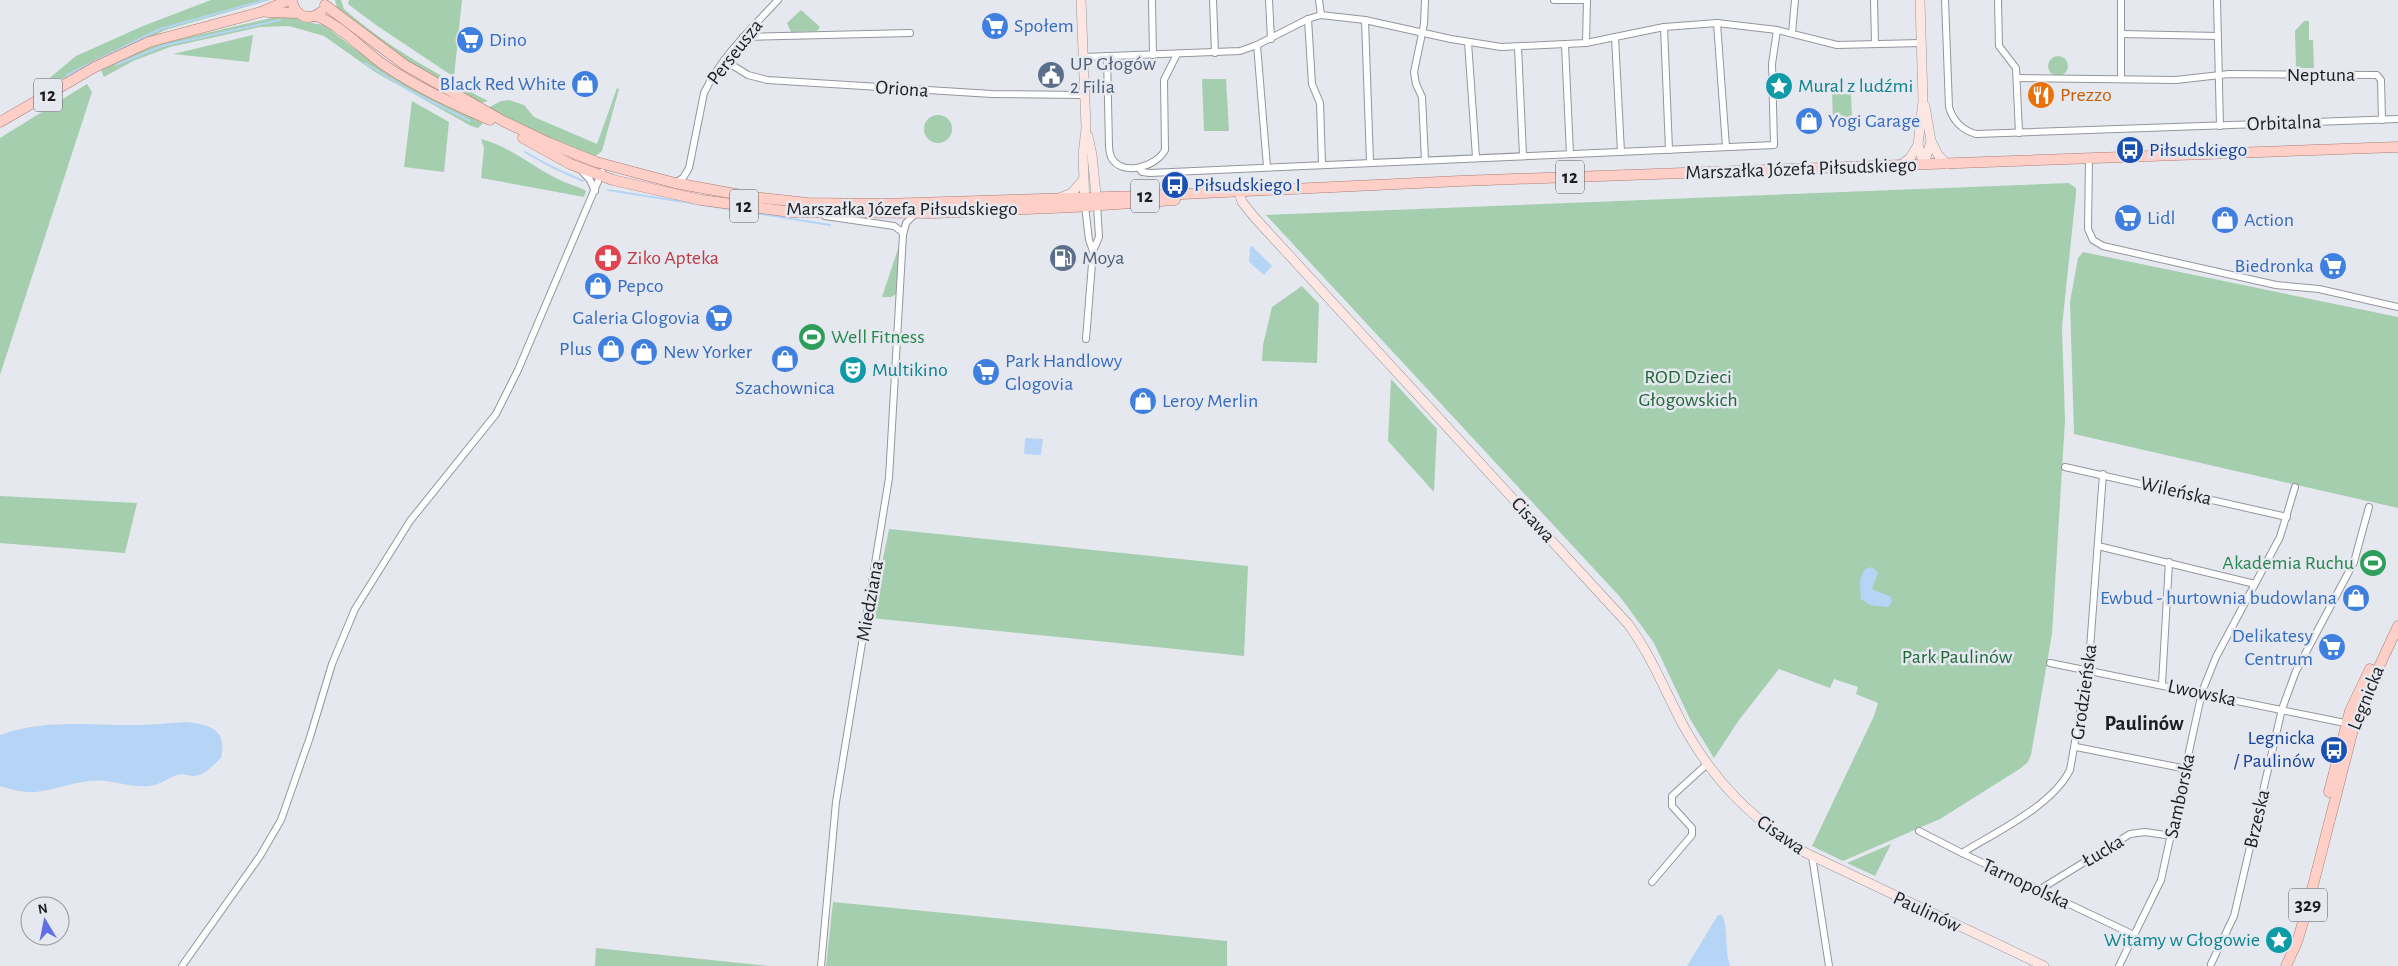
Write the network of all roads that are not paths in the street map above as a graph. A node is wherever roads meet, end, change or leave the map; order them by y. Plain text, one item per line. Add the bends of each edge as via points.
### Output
1 (290, 0) edge
2 (778, 0) edge
3 (1081, 0) edge
4 (1152, 0) edge
5 (1213, 0) edge
6 (1269, 0) edge
7 (1319, 0) edge
8 (1425, 0) edge
9 (1554, 0) edge
10 (1587, 0) edge
11 (1795, 0) edge
12 (1874, 0) edge
13 (1920, 0) edge
14 (1945, 0) edge
15 (1998, 0) edge
16 (2121, 0) edge
17 (2217, 0) edge
18 (326, 2) edge
19 (276, 4) edge
20 (261, 12) junction
21 (298, 13) junction
22 (1321, 15) junction
23 (316, 16) junction
24 (1308, 19) junction
25 (1365, 20) junction
26 (1717, 23) junction
27 (1664, 27) junction
28 (1777, 30) junction
29 (910, 33) dead end
30 (1423, 33) junction
31 (1792, 33) junction
32 (2121, 34) junction
33 (2218, 36) junction
34 (743, 37) junction
35 (1615, 37) junction
36 (1271, 39) junction
37 (1468, 42) junction
38 (1586, 43) junction
39 (1921, 43) junction
40 (1875, 44) junction
41 (1257, 45) junction
42 (1565, 45) junction
43 (1518, 47) junction
44 (1215, 53) junction
45 (1177, 54) junction
46 (1154, 55) junction
47 (1107, 56) junction
48 (1083, 57) junction
49 (724, 60) junction
50 (2219, 76) junction
51 (2017, 78) junction
52 (2121, 79) junction
53 (1085, 95) junction
54 (1923, 100) junction
55 (2398, 119) edge
56 (2382, 120) junction
57 (0, 122) edge
58 (2220, 126) junction
59 (1086, 128) junction
60 (2019, 133) junction
61 (1931, 141) junction
62 (1918, 145) junction
63 (1726, 147) junction
64 (2398, 147) edge
65 (1669, 150) junction
66 (1621, 152) junction
67 (1570, 154) junction
68 (1523, 155) junction
69 (1476, 157) junction
70 (2089, 159) junction
71 (1425, 160) junction
72 (1370, 162) junction
73 (603, 164) junction
74 (1322, 164) junction
75 (1924, 164) junction
76 (1947, 164) junction
77 (1901, 165) junction
78 (1267, 167) junction
79 (577, 168) junction
80 (689, 168) junction
81 (1139, 168) junction
82 (601, 177) junction
83 (1082, 180) junction
84 (1095, 180) junction
85 (675, 183) junction
86 (704, 189) junction
87 (595, 191) junction
88 (1239, 192) junction
89 (1097, 201) junction
90 (1113, 201) junction
91 (1064, 202) junction
92 (1085, 202) junction
93 (804, 212) junction
94 (916, 213) junction
95 (1098, 220) junction
96 (1086, 221) junction
97 (903, 235) junction
98 (1093, 251) junction
99 (2398, 307) edge
100 (1086, 339) dead end
101 (2065, 467) dead end
102 (2103, 474) junction
103 (2294, 487) dead end
104 (2369, 507) dead end
105 (2287, 517) junction
106 (2098, 546) junction
107 (2169, 562) junction
108 (2255, 584) junction
109 (2398, 626) edge
110 (2050, 663) dead end
111 (2088, 671) junction
112 (2162, 684) junction
113 (2202, 692) junction
114 (2282, 709) junction
115 (2350, 724) junction
116 (2076, 747) junction
117 (1707, 764) junction
118 (2187, 769) junction
119 (1919, 830) dead end
120 (2172, 836) junction
121 (1962, 853) junction
122 (1812, 856) junction
123 (1652, 882) dead end
124 (2039, 890) junction
125 (2134, 935) junction
126 (2211, 964) dead end
127 (182, 966) edge
128 (821, 966) edge
129 (1829, 966) edge
130 (2044, 966) edge
131 (2119, 966) edge
132 (2286, 966) edge

1 - 19 main road, 12
1 - 21 main road, 12
2 - 34 street, Perseusza
3 - 48 street
4 - 46 street
5 - 44 street
6 - 36 street
7 - 22 street
8 - 30 street
9 - 10 street
10 - 38 street
11 - 31 street
12 - 40 street
13 - 39 street
14 - 60 street, Orbitalna via 1951,114 1960,126 1976,134
15 - 51 street via 1999,46 2014,63
16 - 32 street
17 - 33 street
18 - 23 main road, 12
18 - 73 main road, Marszałka Józefa Piłsudskiego / 12 via 404,65 519,129
19 - 20 main road, 12
20 - 21 main road, 12
20 - 57 main road, 12 via 149,42 96,67
21 - 23 main road, 12
22 - 24 street
22 - 25 street
23 - 79 main road, Marszałka Józefa Piłsudskiego / 12 via 419,87 499,124
24 - 36 street
24 - 74 street via 1312,79 1320,104
25 - 30 street
25 - 72 street
26 - 27 street
26 - 28 street
26 - 63 street
27 - 35 street
27 - 65 street
28 - 31 street
28 - 63 street via 1772,64 1774,145
29 - 34 street
30 - 37 street
30 - 71 street via 1414,72 1422,97
31 - 40 street via 1837,45
32 - 33 street
32 - 52 street
33 - 50 street
34 - 49 street, Perseusza
35 - 38 street
35 - 66 street
36 - 41 street
37 - 43 street
37 - 69 street
38 - 42 street
39 - 40 street
39 - 54 street
41 - 44 street via 1240,51
41 - 78 street
42 - 43 street
42 - 67 street
43 - 68 street
44 - 45 street
45 - 46 street
45 - 81 street via 1164,80 1166,150 1161,158
46 - 47 street
47 - 48 street
47 - 81 street via 1111,157 1120,165
48 - 53 street
49 - 53 street, Oriona via 748,75 767,80 992,94
49 - 80 street, Perseusza via 704,93
50 - 52 street, Neptuna via 2176,80
50 - 56 street, Neptuna via 2377,75 2381,80
50 - 58 street
51 - 52 street, Neptuna
51 - 60 street
53 - 59 street
54 - 61 street
54 - 62 street
55 - 56 street, Orbitalna
56 - 58 street, Orbitalna
58 - 60 street, Orbitalna
59 - 83 street
59 - 84 street
61 - 75 street
61 - 76 street
62 - 75 street
62 - 77 street
63 - 65 street
64 - 70 main road, Marszałka Józefa Piłsudskiego / 12
65 - 66 street
66 - 67 street
67 - 68 street
68 - 69 street
69 - 71 street
70 - 76 main road, Marszałka Józefa Piłsudskiego / 12
70 - 99 street via 2087,223 2090,236 2098,244 2166,262
71 - 72 street
72 - 74 street
73 - 82 street
73 - 85 main road, Marszałka Józefa Piłsudskiego / 12
74 - 78 street
75 - 76 main road, Marszałka Józefa Piłsudskiego / 12
75 - 77 main road, Marszałka Józefa Piłsudskiego / 12
77 - 88 main road, Marszałka Józefa Piłsudskiego / 12
78 - 81 street via 1150,173
79 - 82 main road, Marszałka Józefa Piłsudskiego / 12
79 - 87 street via 588,177
80 - 85 street
80 - 86 street via 693,181
82 - 87 street
82 - 93 main road, Marszałka Józefa Piłsudskiego / 12 via 701,200
83 - 91 street
83 - 92 street
84 - 89 street
84 - 90 street
85 - 86 main road, Marszałka Józefa Piłsudskiego / 12
86 - 91 main road, Marszałka Józefa Piłsudskiego / 12 via 777,200 852,205
87 - 127 street via 496,414 429,496 355,609 332,664 281,820 260,856
88 - 90 main road, Marszałka Józefa Piłsudskiego / 12
88 - 117 street, Cisawa via 1242,202 1255,218 1628,624 1644,647
89 - 90 main road, Marszałka Józefa Piłsudskiego / 12
89 - 92 main road, Marszałka Józefa Piłsudskiego / 12
89 - 95 street
90 - 95 street
91 - 92 main road, Marszałka Józefa Piłsudskiego / 12
91 - 94 main road, Marszałka Józefa Piłsudskiego / 12
91 - 96 street
92 - 96 street
93 - 94 main road, Marszałka Józefa Piłsudskiego / 12
93 - 97 street via 894,226
94 - 97 street via 906,223
95 - 98 street via 1098,236
96 - 98 street
97 - 128 street, Miedziana via 889,478 836,802
98 - 100 street
101 - 102 street, Wileńska
102 - 105 street, Wileńska
102 - 106 street, Grodzieńska
103 - 105 street, Samborska
104 - 114 street, Brzeska via 2354,562 2296,671
105 - 108 street, Samborska
106 - 107 street
106 - 111 street, Grodzieńska
107 - 108 street
107 - 112 street
108 - 113 street, Samborska via 2216,657
109 - 115 main road, Legnicka / 329 via 2360,686
110 - 111 street, Lwowska
111 - 112 street, Lwowska
111 - 116 street, Grodzieńska
112 - 113 street, Lwowska
113 - 114 street, Lwowska
113 - 118 street, Samborska
114 - 115 street, Lwowska
114 - 126 street, Brzeska via 2234,916
115 - 132 main road, Legnicka / 329 via 2308,908
116 - 118 street
116 - 121 street, Grodzieńska via 2070,770 2049,798
117 - 122 street, Cisawa via 1760,821
117 - 123 street via 1672,796 1672,806 1692,828 1692,835
118 - 120 street, Samborska
119 - 121 street, Tarnopolska
120 - 124 street, Łucka via 2145,832 2130,834
120 - 125 street, Samborska via 2159,886
121 - 124 street, Tarnopolska
122 - 129 street
122 - 130 street, Paulinów
124 - 125 street, Tarnopolska
125 - 131 street, Samborska

